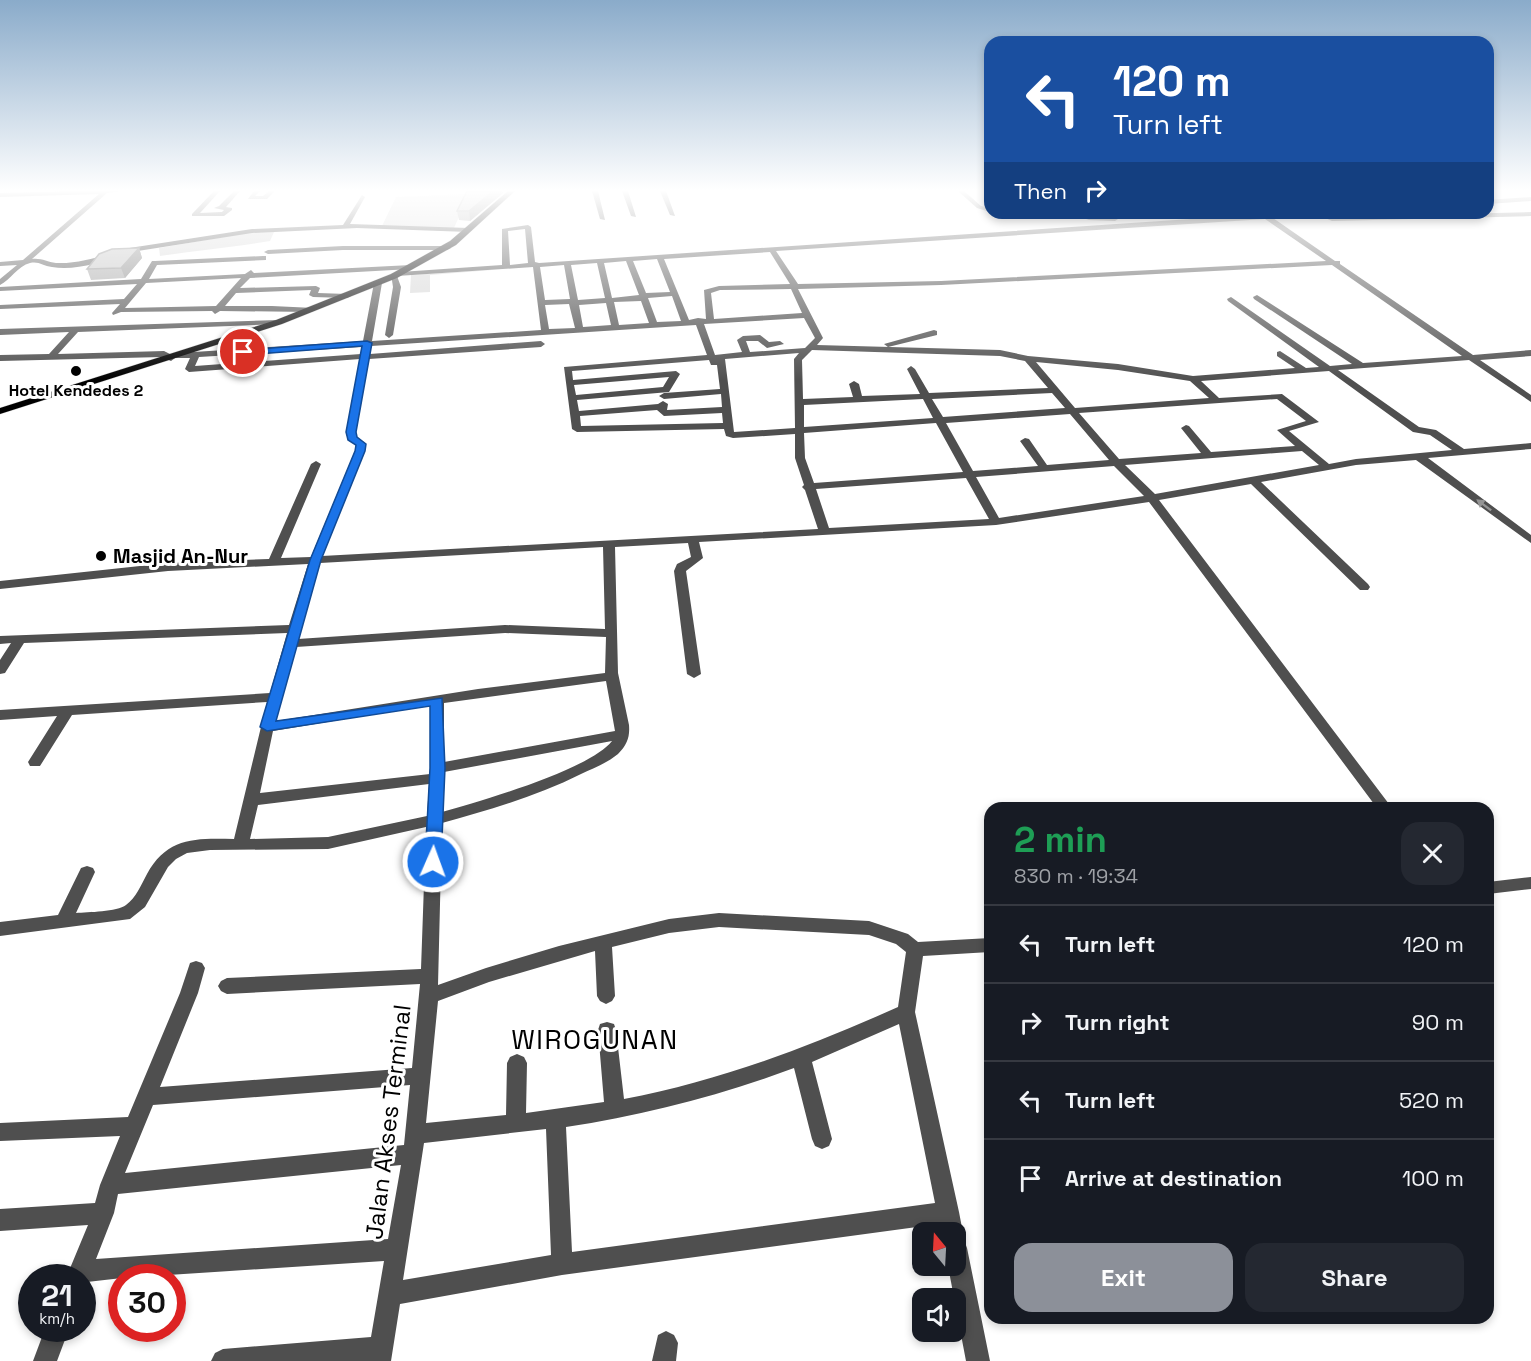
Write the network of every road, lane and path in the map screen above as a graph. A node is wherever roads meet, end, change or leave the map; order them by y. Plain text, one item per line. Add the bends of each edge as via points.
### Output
1 (31, 255) edge
2 (114, 255) edge
3 (210, 255) edge
4 (264, 255) edge
5 (338, 255) edge
6 (392, 255) edge
7 (435, 255) edge
8 (506, 255) edge
9 (532, 255) edge
10 (700, 255) edge
11 (775, 255) edge
12 (1324, 255) edge
13 (660, 257) junction
14 (363, 258) junction
15 (629, 259) junction
16 (23, 261) junction
17 (600, 261) junction
18 (567, 263) junction
19 (1337, 263) junction
20 (0, 264) edge
21 (534, 265) junction
22 (506, 266) junction
23 (411, 267) junction
24 (326, 270) junction
25 (248, 275) junction
26 (397, 275) junction
27 (144, 281) junction
28 (0, 283) edge
29 (378, 283) junction
30 (794, 286) junction
31 (316, 288) junction
32 (0, 289) edge
33 (234, 291) junction
34 (674, 294) junction
35 (347, 296) junction
36 (643, 297) junction
37 (1257, 297) dead end
38 (1231, 299) dead end
39 (126, 301) junction
40 (608, 301) junction
41 (573, 302) junction
42 (540, 303) junction
43 (0, 307) edge
44 (218, 309) junction
45 (118, 310) junction
46 (311, 310) junction
47 (807, 315) junction
48 (698, 320) junction
49 (710, 320) junction
50 (685, 321) junction
51 (279, 322) junction
52 (9, 323) dead end
53 (653, 323) junction
54 (204, 324) junction
55 (615, 326) junction
56 (102, 328) junction
57 (579, 328) junction
58 (76, 330) junction
59 (545, 331) junction
60 (0, 332) edge
61 (934, 333) dead end
62 (389, 335) dead end
63 (367, 343) junction
64 (177, 344) dead end
65 (541, 344) dead end
66 (811, 346) junction
67 (872, 348) junction
68 (283, 350) junction
69 (1531, 353) edge
70 (747, 354) junction
71 (1280, 354) dead end
72 (171, 356) junction
73 (195, 356) junction
74 (366, 356) junction
75 (1468, 356) junction
76 (51, 357) junction
77 (0, 358) edge
78 (677, 359) junction
79 (717, 359) junction
80 (1028, 359) junction
81 (279, 363) junction
82 (1361, 366) junction
83 (911, 369) dead end
84 (1303, 370) junction
85 (1330, 370) junction
86 (676, 374) junction
87 (1193, 379) junction
88 (569, 383) junction
89 (854, 384) dead end
90 (1055, 390) junction
91 (722, 392) junction
92 (665, 393) junction
93 (926, 397) junction
94 (571, 398) junction
95 (1215, 399) junction
96 (1531, 399) edge
97 (858, 400) junction
98 (800, 402) junction
99 (662, 407) junction
100 (726, 410) junction
101 (0, 411) edge
102 (1073, 411) junction
103 (574, 414) junction
104 (942, 422) junction
105 (727, 426) junction
106 (1186, 428) dead end
107 (799, 432) junction
108 (1026, 441) dead end
109 (1531, 446) edge
110 (1303, 447) junction
111 (1461, 452) junction
112 (1208, 455) junction
113 (1418, 456) junction
114 (1116, 462) junction
115 (316, 464) dead end
116 (1043, 466) junction
117 (1327, 467) junction
118 (968, 472) junction
119 (1254, 481) junction
120 (807, 486) junction
121 (1152, 498) junction
122 (996, 522) junction
123 (825, 533) junction
124 (693, 540) junction
125 (1531, 540) edge
126 (609, 544) junction
127 (315, 560) junction
128 (274, 561) junction
129 (0, 585) edge
130 (1364, 587) dead end
131 (612, 633) junction
132 (293, 636) junction
133 (20, 639) junction
134 (0, 640) edge
135 (0, 670) edge
136 (694, 674) dead end
137 (612, 676) junction
138 (276, 697) junction
139 (437, 701) junction
140 (67, 711) junction
141 (0, 716) edge
142 (267, 727) junction
143 (623, 734) junction
144 (35, 762) dead end
145 (437, 773) junction
146 (250, 800) junction
147 (1380, 802) edge
148 (434, 829) junction
149 (241, 844) junction
150 (87, 872) dead end
151 (1531, 883) edge
152 (1494, 887) edge
153 (63, 922) junction
154 (0, 929) edge
155 (603, 942) junction
156 (984, 945) edge
157 (915, 949) junction
158 (196, 968) dead end
159 (428, 976) junction
160 (227, 986) dead end
161 (429, 996) junction
162 (606, 996) dead end
163 (906, 1012) junction
164 (608, 1030) dead end
165 (801, 1058) junction
166 (517, 1063) dead end
167 (419, 1076) junction
168 (146, 1097) junction
169 (615, 1110) junction
170 (555, 1117) junction
171 (516, 1123) junction
172 (134, 1126) junction
173 (0, 1132) edge
174 (822, 1139) dead end
175 (414, 1144) junction
176 (110, 1185) junction
177 (103, 1213) junction
178 (0, 1220) edge
179 (950, 1222) edge
180 (912, 1227) edge
181 (397, 1249) junction
182 (83, 1264) edge
183 (562, 1264) junction
184 (96, 1274) edge
185 (961, 1276) edge
186 (390, 1294) junction
187 (52, 1342) edge
188 (380, 1354) edge
189 (45, 1361) edge
190 (223, 1361) edge
191 (978, 1361) edge

1 - 16 street
2 - 16 street via 67,265
3 - 27 street via 155,263
4 - 25 street
5 - 14 street
6 - 14 street
7 - 23 main road
8 - 22 street
9 - 21 street
10 - 13 street
11 - 30 street
12 - 19 street
13 - 15 street
13 - 34 street
14 - 23 street
14 - 24 street
15 - 17 street
15 - 36 street
16 - 20 street
16 - 28 street
17 - 18 street
17 - 40 street
18 - 21 street
18 - 41 street
19 - 30 street
19 - 75 street
21 - 22 street
21 - 42 street
22 - 26 street
23 - 26 main road
24 - 25 street
24 - 31 street
25 - 27 street
25 - 33 street
26 - 29 main road
26 - 62 street
27 - 32 street
27 - 39 street
29 - 35 main road
29 - 63 street
30 - 47 street
30 - 49 street via 711,289 707,292
31 - 33 street
31 - 35 street via 313,294
33 - 44 street
34 - 36 street
34 - 50 street
35 - 46 main road
36 - 40 street
36 - 53 street
37 - 82 street
38 - 85 street
39 - 43 street
39 - 45 street
40 - 41 street
40 - 55 street
41 - 42 street
41 - 57 street
42 - 59 street
44 - 45 street
44 - 46 street
44 - 54 street
45 - 56 street
46 - 51 main road
47 - 49 street
47 - 66 street via 819,338
48 - 49 street
48 - 50 street
48 - 79 street
50 - 53 street
51 - 54 street
51 - 72 main road
52 - 60 street
53 - 55 street
54 - 56 street
55 - 57 street
56 - 58 street
57 - 59 street
58 - 60 street
58 - 76 street
59 - 63 street
61 - 67 street
63 - 68 street
63 - 74 street
64 - 72 street
65 - 74 street
66 - 67 street
66 - 70 street
66 - 70 street via 770,345 760,338 743,339
66 - 98 street via 798,359
67 - 80 street via 1000,353
68 - 73 street
68 - 81 street
69 - 75 street
70 - 79 street
71 - 84 street
72 - 73 street
72 - 76 street
72 - 101 main road
73 - 81 street via 189,369
74 - 81 street
74 - 127 street via 351,432 352,438 361,444 360,451
75 - 82 street
75 - 96 street
76 - 77 street
78 - 79 street
78 - 86 street
78 - 88 street via 569,367
79 - 91 street
80 - 87 street
80 - 90 street
82 - 85 street
83 - 93 street
84 - 85 street
84 - 87 street
85 - 111 street via 1416,430 1436,434
86 - 88 street
86 - 92 street
87 - 95 street
88 - 94 street
89 - 97 street
90 - 93 street
90 - 102 street
91 - 92 street
91 - 100 street
92 - 94 street
92 - 99 street
93 - 97 street
93 - 104 street
94 - 103 street
95 - 102 street
95 - 110 street via 1282,397 1314,423 1281,429
97 - 98 street
98 - 107 street
99 - 100 street via 664,412
99 - 103 street
100 - 105 street
102 - 104 street
102 - 114 street
103 - 105 street via 576,428 581,430
104 - 107 street
104 - 118 street
105 - 107 street via 730,435
106 - 112 street
107 - 120 street
108 - 116 street
109 - 111 street
110 - 112 street
110 - 117 street
111 - 113 street
112 - 114 street
113 - 117 street
125 -> 113 street
114 - 116 street
114 - 121 street
115 - 128 street
116 - 118 street
117 - 119 street
118 - 120 street
118 - 122 street
119 - 121 street
119 - 130 street
120 - 123 street
121 - 122 street
121 - 147 street
122 - 123 street
123 - 124 street
124 - 126 street
124 - 136 street via 697,558 681,567 680,572
126 - 127 street
126 - 131 street
127 - 128 street
127 - 132 street
128 - 129 street via 158,567
131 - 132 street via 505,630
131 - 137 street
132 - 133 street
132 - 138 street
133 - 134 street
133 - 135 street
137 - 139 street
137 - 143 street
138 - 140 street
138 - 142 street
139 - 142 street
139 - 145 street
140 - 141 street
140 - 144 street
142 - 146 street
143 - 145 street
143 - 148 street via 619,745 565,775
145 - 146 street
145 - 148 street
146 - 149 street
148 - 149 street via 328,843
148 - 159 street
149 - 153 street via 181,848 161,863 129,912
150 - 153 street
151 - 152 street
153 - 154 street
155 - 157 street, Jalan Akses Terminal via 669,926 718,920 869,928 902,939
155 - 161 street, Jalan Akses Terminal via 527,962
155 - 162 street
156 - 157 street
157 - 163 street
158 - 168 street
159 - 160 street
159 - 161 street
161 - 167 street, Jalan Akses Terminal
163 - 165 street
163 - 179 street
164 - 169 street
165 - 169 street via 752,1076
165 - 174 street
166 - 171 street
167 - 168 street
167 - 175 street, Jalan Akses Terminal
168 - 172 street
169 - 170 street
170 - 171 street
170 - 183 street
171 - 175 street
172 - 173 street
172 - 176 street
175 - 176 street
175 - 181 street, Jalan Akses Terminal
176 - 177 street
177 - 178 street
177 - 182 street
180 - 183 street
181 - 184 street
181 - 186 street, Jalan Akses Terminal
183 - 186 street
185 - 191 street
186 - 188 street, Jalan Akses Terminal
187 - 189 street
188 - 190 street

